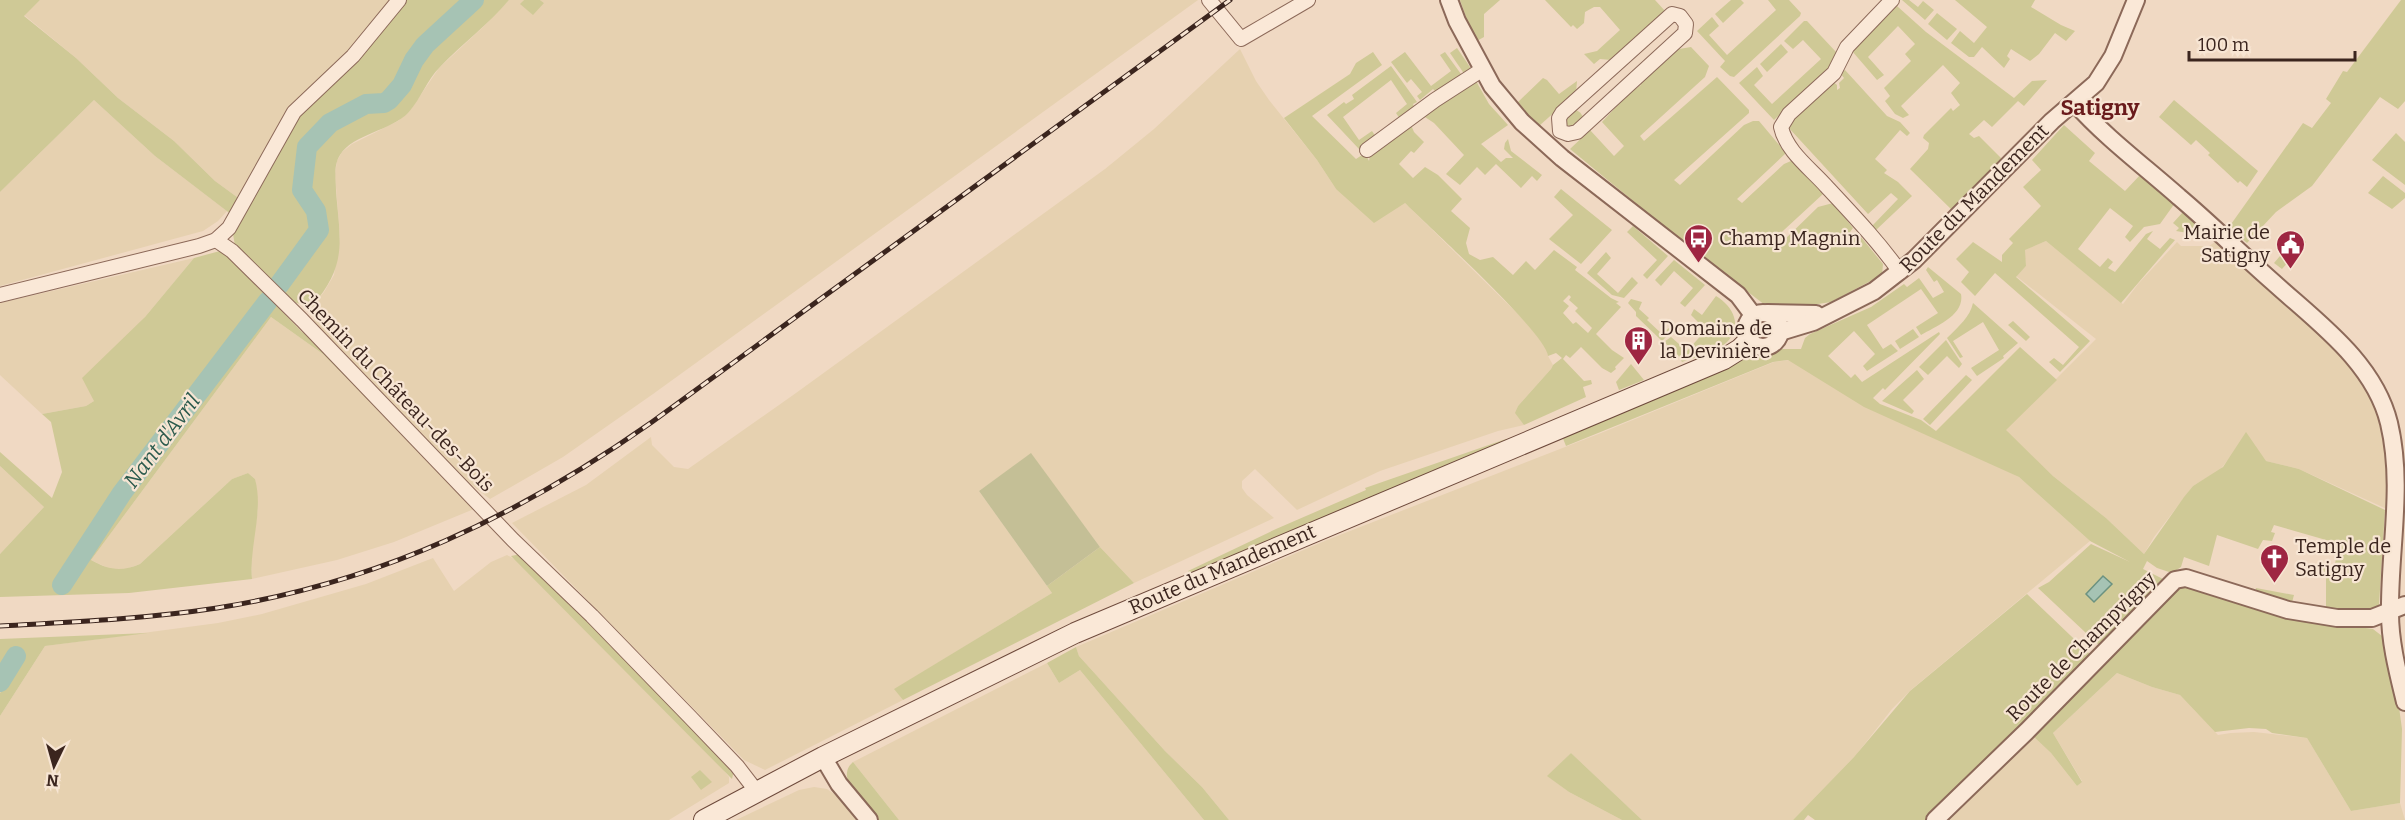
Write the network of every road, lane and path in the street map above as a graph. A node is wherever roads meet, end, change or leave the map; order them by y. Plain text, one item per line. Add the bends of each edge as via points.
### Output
1 (399, 0) edge
2 (1209, 0) edge
3 (1308, 0) edge
4 (1449, 0) edge
5 (1892, 0) edge
6 (2136, 0) edge
7 (1483, 69) junction
8 (2075, 103) junction
9 (1572, 104) junction
10 (1589, 122) junction
11 (1560, 131) junction
12 (1546, 145) junction
13 (1367, 150) dead end
14 (216, 240) junction
15 (1900, 272) junction
16 (0, 295) edge
17 (1760, 314) junction
18 (1826, 314) junction
19 (1780, 332) junction
20 (1749, 340) junction
21 (2397, 608) edge
22 (2405, 702) edge
23 (823, 757) junction
24 (757, 792) junction
25 (704, 820) edge
26 (869, 820) edge
27 (1935, 820) edge

1 - 14 street via 353,56 294,112 229,228
2 - 3 street via 1240,39
4 - 7 street
5 - 15 street via 1847,47 1834,73 1780,127 1793,151
6 - 8 street, Route du Mandement via 2106,69
7 - 12 street via 1503,101
7 - 13 street
8 - 15 street, Route du Mandement via 2052,121
8 - 21 street via 2337,340 2368,378 2385,411 2394,461
9 - 10 street via 1585,111
9 - 10 street via 1669,16 1683,20 1685,33
9 - 11 street via 1559,118
10 - 11 street via 1573,134
11 - 12 street
12 - 17 street
14 - 16 street
14 - 24 street, Chemin du Château-des-Bois via 302,320 691,718
15 - 18 street, Route du Mandement via 1880,288
17 - 18 street, Route du Mandement
17 - 19 street via 1775,318
17 - 20 street via 1746,327
18 - 19 street, Route du Mandement
19 - 20 street via 1776,341 1767,346 1757,346
20 - 23 main road, Route du Mandement via 1724,359 1075,633
21 - 22 street via 2391,635
21 - 27 street, Route de Champvigny via 2363,619 2318,615 2264,604 2186,579 2175,580
23 - 24 main road, Route du Mandement
23 - 26 street
24 - 25 main road, Route du Mandement

